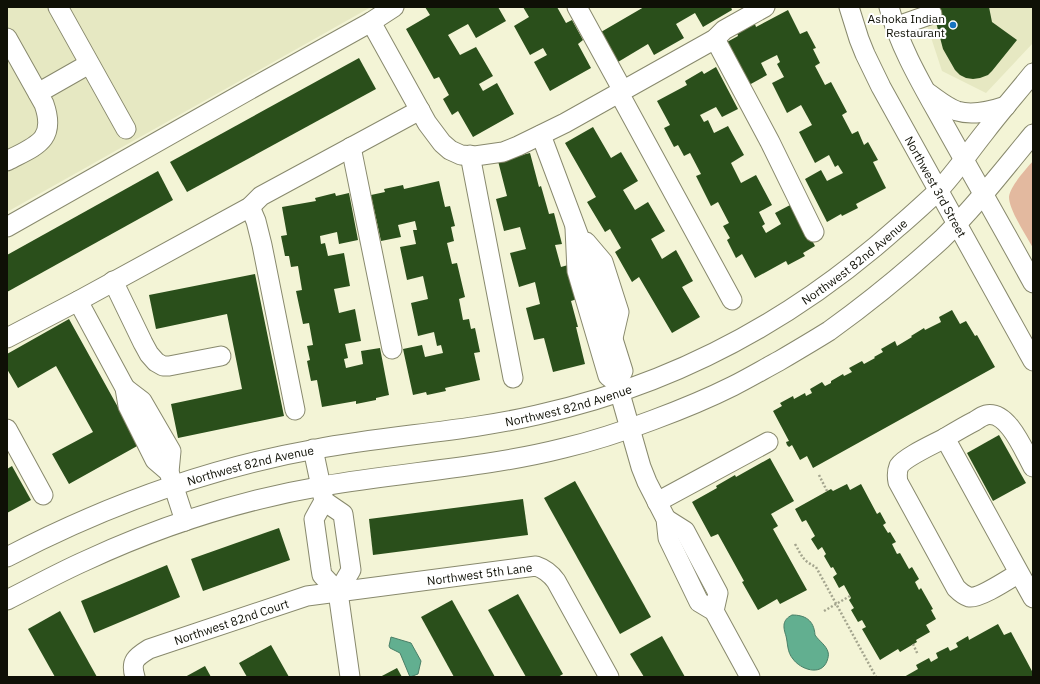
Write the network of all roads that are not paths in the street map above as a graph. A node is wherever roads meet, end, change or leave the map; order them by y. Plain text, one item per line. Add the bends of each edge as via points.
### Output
1 (58, 7) edge
2 (394, 7) edge
3 (577, 7) edge
4 (765, 7) edge
5 (850, 7) edge
6 (889, 7) edge
7 (932, 14) dead end
8 (371, 22) junction
9 (895, 27) junction
10 (7, 38) edge
11 (715, 39) junction
12 (89, 64) junction
13 (1033, 73) edge
14 (926, 91) junction
15 (621, 92) junction
16 (38, 93) junction
17 (1006, 106) junction
18 (420, 110) junction
19 (126, 129) dead end
20 (1033, 134) edge
21 (541, 135) junction
22 (351, 146) junction
23 (470, 155) junction
24 (964, 160) junction
25 (7, 161) edge
26 (938, 190) junction
27 (983, 194) junction
28 (250, 207) junction
29 (957, 224) junction
30 (7, 227) edge
31 (814, 232) dead end
32 (113, 281) junction
33 (1033, 283) edge
34 (732, 300) dead end
35 (78, 301) junction
36 (7, 338) edge
37 (392, 349) dead end
38 (221, 356) dead end
39 (1033, 361) edge
40 (513, 378) dead end
41 (619, 388) junction
42 (295, 410) dead end
43 (630, 428) junction
44 (7, 429) edge
45 (945, 438) junction
46 (768, 442) dead end
47 (313, 449) junction
48 (1033, 467) edge
49 (171, 478) junction
50 (43, 494) dead end
51 (322, 494) junction
52 (661, 510) junction
53 (185, 521) junction
54 (7, 557) edge
55 (1020, 573) junction
56 (338, 592) junction
57 (1033, 598) edge
58 (7, 600) edge
59 (134, 671) edge
60 (350, 677) edge
61 (609, 677) edge
62 (750, 677) edge

1 - 12 street
2 - 8 street
3 - 15 street
4 - 11 street via 724,30
5 - 26 street, Northwest 3rd Street via 858,39 865,54
6 - 9 street
7 - 9 street
8 - 18 street
8 - 30 street
9 - 14 street
10 - 16 street
11 - 15 street
11 - 31 street
12 - 16 street
12 - 19 street
13 - 17 street, Northwest 82nd Avenue
14 - 17 street via 958,111 986,112
14 - 24 street
15 - 21 street
15 - 34 street
16 - 25 street via 48,115 45,136 39,144
17 - 24 street, Northwest 82nd Avenue
18 - 22 street
18 - 23 street via 426,123 442,143 450,150
20 - 27 street
21 - 23 street via 503,152
21 - 41 street via 590,266 623,372
22 - 28 street via 261,196
22 - 37 street
23 - 40 street
24 - 26 street, Northwest 82nd Avenue
24 - 27 street
26 - 29 street, Northwest 3rd Street
26 - 41 street, Northwest 82nd Avenue via 860,260 770,323 674,372
27 - 29 street
27 - 33 street
28 - 32 street
28 - 42 street via 262,245
29 - 39 street, Northwest 3rd Street
29 - 43 street via 901,275 827,332 733,386 700,402
32 - 35 street
32 - 38 street via 142,343 156,362 169,366
35 - 36 street
35 - 49 street via 125,388 128,406 148,427 155,460
41 - 43 street
41 - 47 street, Northwest 82nd Avenue via 573,406 503,422
43 - 51 street via 527,457 388,476
43 - 52 street via 641,467
44 - 50 street
45 - 48 street via 985,415 993,415 1006,422 1012,429
45 - 55 street
45 - 55 street via 906,459 897,474 901,489 956,588 963,594 970,597 979,595
46 - 52 street
47 - 49 street, Northwest 82nd Avenue via 223,470
47 - 51 street
49 - 53 street
49 - 54 street, Northwest 82nd Avenue
51 - 53 street via 250,502
51 - 56 street via 314,519 321,569 322,575
51 - 56 street via 343,514 351,570
52 - 62 street via 668,538 699,602 714,612
53 - 58 street via 84,561
55 - 57 street
56 - 59 street, Northwest 82nd Court via 307,596 149,649 135,659
56 - 60 street
56 - 61 street, Northwest 5th Lane via 536,566 551,574 556,581

